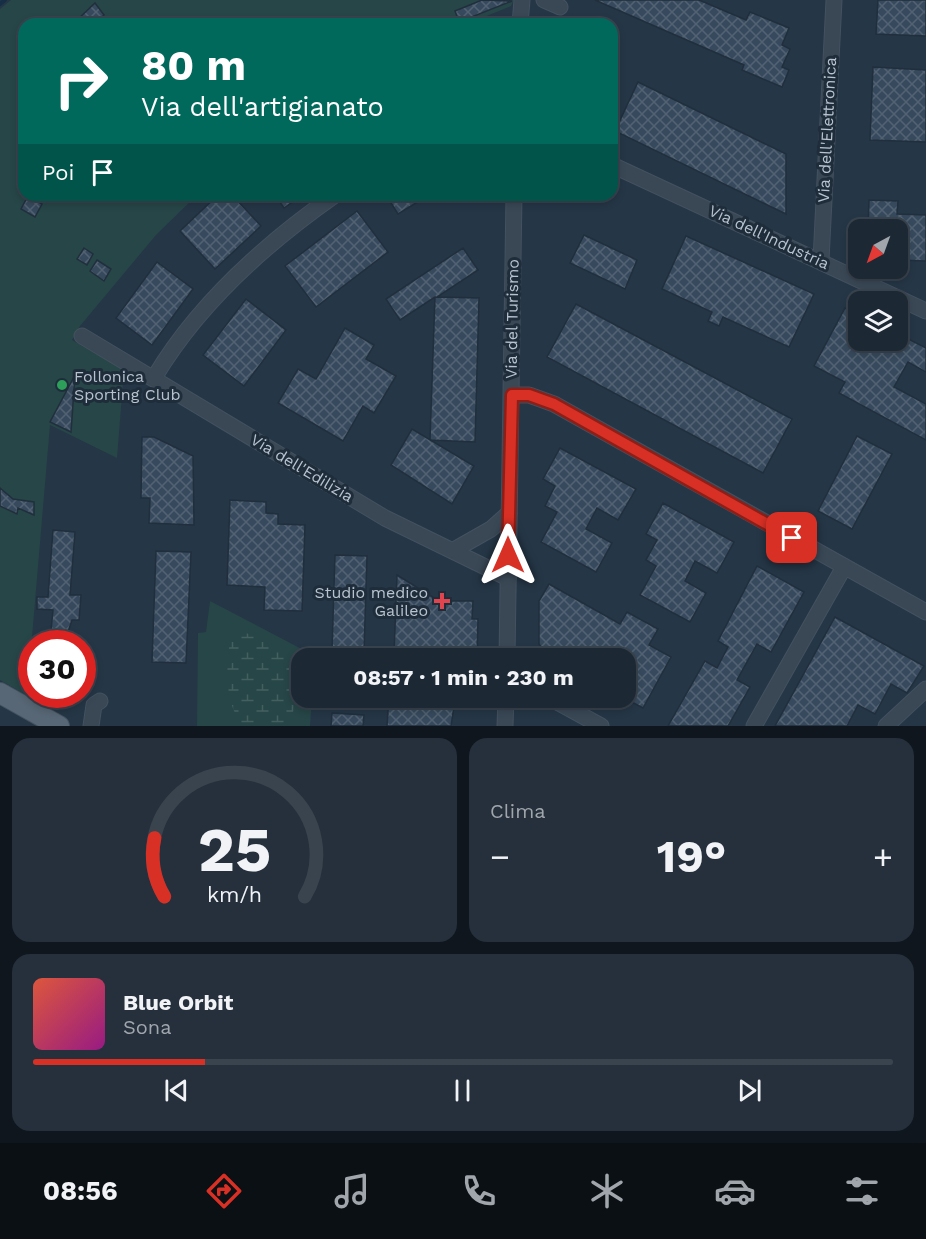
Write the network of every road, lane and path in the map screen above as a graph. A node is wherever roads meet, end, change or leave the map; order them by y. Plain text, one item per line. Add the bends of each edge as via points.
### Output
1 (522, 0) edge
2 (544, 0) edge
3 (834, 0) edge
4 (560, 7) dead end
5 (520, 18) edge
6 (618, 168) edge
7 (326, 201) edge
8 (514, 201) edge
9 (821, 260) junction
10 (926, 311) edge
11 (82, 336) dead end
12 (154, 378) junction
13 (512, 395) junction
14 (509, 513) junction
15 (454, 550) junction
16 (844, 567) junction
17 (508, 578) junction
18 (926, 612) edge
19 (507, 648) edge
20 (926, 688) edge
21 (0, 693) edge
22 (100, 701) dead end
23 (506, 708) edge
24 (568, 708) edge
25 (59, 726) edge
26 (90, 726) edge
27 (505, 726) edge
28 (601, 726) edge
29 (754, 726) edge
30 (886, 726) edge

1 - 5 street
2 - 4 street
3 - 9 street, Via dell'Elettronica
6 - 9 street, Via dell'Industria
7 - 12 street via 248,263 179,340
8 - 13 street, Via del Turismo
9 - 10 street, Via dell'Industria
11 - 12 street, Via dell'Edilizia via 138,373
12 - 15 street, Via dell'Edilizia via 384,518
13 - 14 street, Via del Turismo
13 - 16 street via 529,395 554,404
14 - 15 street via 491,529
14 - 17 street, Via del Turismo
15 - 17 street, Via dell'Edilizia
16 - 18 street
16 - 29 street
17 - 19 street, Via del Turismo
20 - 30 street
21 - 25 main road
22 - 26 street via 94,705
23 - 27 street
24 - 28 street

